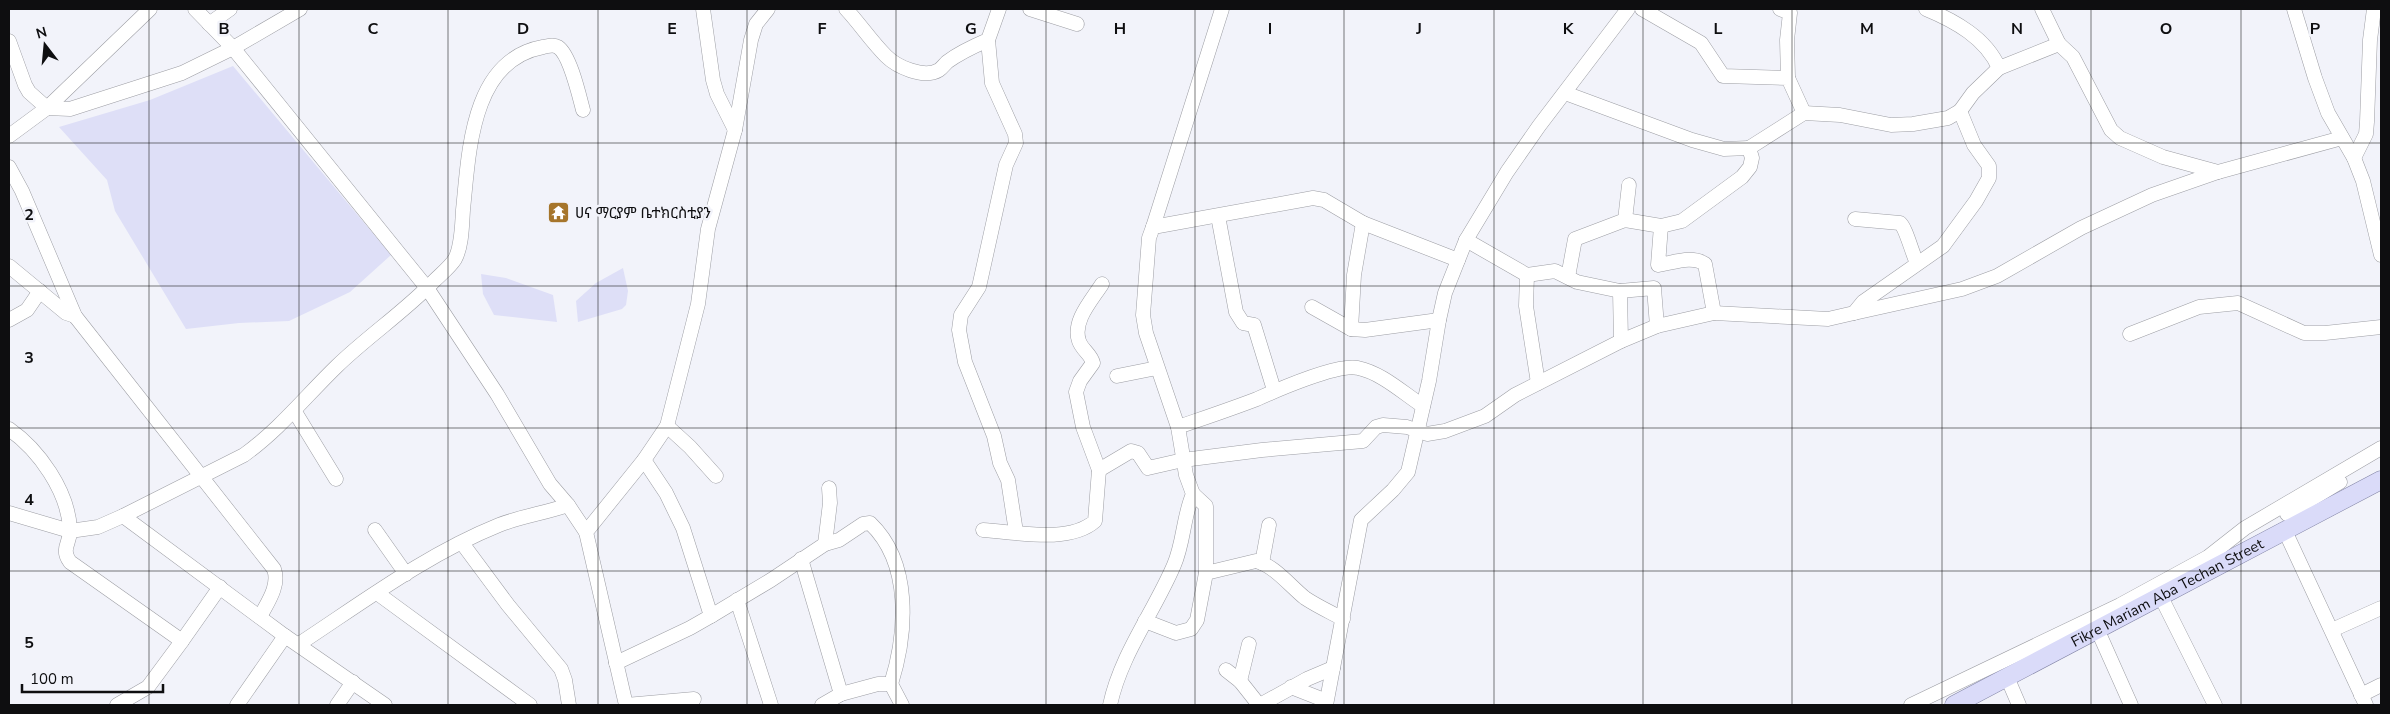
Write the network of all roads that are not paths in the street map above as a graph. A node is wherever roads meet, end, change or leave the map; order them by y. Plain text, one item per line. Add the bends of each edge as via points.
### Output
1 (150, 9) edge
2 (195, 9) edge
3 (230, 9) edge
4 (300, 9) edge
5 (702, 9) edge
6 (768, 9) edge
7 (846, 9) edge
8 (999, 9) edge
9 (1030, 9) edge
10 (1222, 9) edge
11 (1628, 9) edge
12 (1642, 9) edge
13 (1926, 9) edge
14 (2042, 9) edge
15 (2294, 9) edge
16 (2374, 9) edge
17 (1788, 10) edge
18 (209, 24) junction
19 (1077, 24) dead end
20 (988, 40) junction
21 (9, 42) edge
22 (2059, 44) junction
23 (233, 48) junction
24 (1999, 68) junction
25 (1788, 78) junction
26 (1565, 93) junction
27 (47, 108) junction
28 (583, 110) dead end
29 (1960, 111) junction
30 (1804, 113) junction
31 (735, 130) junction
32 (9, 136) edge
33 (2342, 138) junction
34 (1749, 148) junction
35 (2354, 158) junction
36 (9, 167) edge
37 (2218, 172) junction
38 (1629, 186) dead end
39 (1218, 216) junction
40 (1855, 219) dead end
41 (1626, 220) junction
42 (1363, 223) junction
43 (1661, 226) junction
44 (1153, 227) junction
45 (2380, 234) edge
46 (1466, 240) junction
47 (2381, 255) edge
48 (1458, 260) junction
49 (1917, 263) junction
50 (1658, 265) junction
51 (9, 266) edge
52 (1527, 275) junction
53 (1568, 277) junction
54 (1102, 284) dead end
55 (427, 288) junction
56 (1654, 288) junction
57 (40, 291) junction
58 (1620, 291) junction
59 (1312, 307) dead end
60 (1714, 313) junction
61 (1854, 313) junction
62 (75, 316) junction
63 (9, 320) edge
64 (1438, 320) junction
65 (1657, 326) junction
66 (2381, 327) edge
67 (1352, 329) junction
68 (2130, 334) dead end
69 (1621, 341) junction
70 (1157, 368) junction
71 (1118, 376) dead end
72 (1538, 383) junction
73 (1274, 390) junction
74 (1423, 406) junction
75 (295, 412) junction
76 (667, 426) junction
77 (1178, 427) junction
78 (9, 429) edge
79 (1419, 431) junction
80 (2381, 448) edge
81 (2381, 458) edge
82 (644, 460) junction
83 (1183, 460) junction
84 (1099, 470) junction
85 (200, 476) junction
86 (716, 476) dead end
87 (336, 479) dead end
88 (2381, 480) edge
89 (829, 488) dead end
90 (1193, 494) junction
91 (568, 505) junction
92 (9, 513) edge
93 (123, 516) junction
94 (1269, 525) dead end
95 (375, 530) dead end
96 (983, 530) dead end
97 (70, 531) junction
98 (2286, 531) junction
99 (586, 532) junction
100 (1016, 532) junction
101 (462, 543) junction
102 (824, 544) junction
103 (2225, 547) junction
104 (801, 559) junction
105 (1262, 563) junction
106 (2216, 569) junction
107 (1206, 573) junction
108 (406, 574) junction
109 (220, 587) junction
110 (377, 593) junction
111 (2161, 596) junction
112 (737, 600) junction
113 (2381, 608) edge
114 (711, 616) junction
115 (260, 617) junction
116 (1343, 619) junction
117 (1145, 621) junction
118 (2332, 630) junction
119 (2098, 631) junction
120 (285, 636) junction
121 (182, 641) junction
122 (299, 644) junction
123 (1250, 644) dead end
124 (616, 663) junction
125 (1333, 668) junction
126 (1226, 670) dead end
127 (2007, 676) junction
128 (1240, 680) junction
129 (353, 682) junction
130 (891, 684) junction
131 (2381, 685) edge
132 (1291, 687) junction
133 (841, 694) junction
134 (694, 699) dead end
135 (2363, 700) edge
136 (1322, 701) edge
137 (117, 705) edge
138 (237, 705) edge
139 (337, 705) edge
140 (385, 705) edge
141 (530, 705) edge
142 (569, 705) edge
143 (626, 705) edge
144 (771, 705) edge
145 (822, 705) edge
146 (902, 705) edge
147 (1110, 705) edge
148 (1260, 705) edge
149 (1911, 705) edge
150 (1954, 705) edge
151 (2019, 705) edge
152 (2131, 705) edge
153 (2215, 705) edge

1 - 27 street
2 - 18 street
3 - 18 street
4 - 23 street
5 - 31 street via 712,80
6 - 31 street via 756,24 751,40
7 - 20 street via 887,57 920,73 930,74 939,70
8 - 20 street
9 - 19 street
10 - 44 street
11 - 26 street
12 - 25 street via 1701,43 1723,76
13 - 24 street via 1949,19 1980,41
14 - 22 street
15 - 33 street via 2328,113
16 - 35 street via 2366,134
17 - 25 street
18 - 23 street
20 - 100 street via 992,84 1016,142 1006,165 979,287 961,315 959,330 965,362 1008,480
21 - 27 street via 29,92
22 - 24 street
22 - 37 street via 2073,57 2103,118 2120,138 2163,157
23 - 27 street via 182,73 140,87 70,109
23 - 55 street
24 - 29 street via 1973,92
25 - 30 street
26 - 34 street via 1692,140 1724,149
26 - 46 street via 1507,172
27 - 32 street
28 - 55 street via 566,57 560,48 553,45 514,58 492,80 478,109 456,257
29 - 30 street via 1935,121 1891,125 1840,115
29 - 49 street via 1974,145 1989,166 1989,178 1943,246
30 - 34 street
31 - 76 street via 708,229 698,304
33 - 35 street
33 - 37 street
34 - 43 street via 1750,167 1742,176 1682,221
35 - 45 street
36 - 62 street
37 - 61 street via 2152,195 2081,228 1997,276 1962,289
38 - 41 street
39 - 42 street via 1314,198 1324,200
39 - 44 street
39 - 73 street via 1236,312 1243,323 1254,325
40 - 49 street via 1900,223 1905,227
41 - 43 street
41 - 53 street via 1575,239
42 - 48 street
42 - 67 street via 1355,268
43 - 50 street
44 - 70 street via 1144,279 1143,314
45 - 47 street
46 - 48 street
46 - 52 street
48 - 64 street
49 - 61 street via 1863,302
50 - 56 street
50 - 60 street via 1688,260 1700,260 1705,264
51 - 57 street
52 - 53 street via 1555,271
52 - 72 street via 1526,306
53 - 58 street
54 - 84 street via 1078,326 1079,341 1094,363 1076,392 1083,427
55 - 75 street via 337,366
55 - 91 street via 550,484
56 - 58 street
56 - 65 street
57 - 62 street via 66,313
57 - 63 street via 27,310
58 - 69 street
59 - 67 street
60 - 61 street via 1828,319
60 - 65 street
62 - 85 street
64 - 67 street via 1381,329
64 - 74 street
65 - 69 street
66 - 68 street via 2304,333 2238,303 2199,307
69 - 72 street
70 - 71 street
70 - 77 street
72 - 79 street via 1485,416 1436,434
73 - 74 street via 1357,367 1383,378
73 - 77 street
74 - 79 street
75 - 85 street via 244,455
75 - 87 street
76 - 82 street
76 - 86 street
77 - 83 street
78 - 97 street via 31,448 47,470 61,494
79 - 83 street via 1383,425 1376,427 1364,441
79 - 116 street via 1408,472 1394,490 1361,520
80 - 103 street via 2311,488
81 - 103 street
82 - 99 street
82 - 114 street via 684,528
83 - 84 street via 1148,468 1135,450
83 - 90 street
84 - 100 street via 1095,521 1079,532 1055,535
85 - 93 street
85 - 115 street via 274,570 275,585
88 - 98 main road, Fikre Mariam Aba Techan Street
89 - 102 street
90 - 107 street via 1206,506
90 - 117 street via 1187,508 1180,548
91 - 99 street
91 - 101 street via 498,525
92 - 97 street
93 - 97 street via 98,527
93 - 109 street
94 - 105 street
95 - 108 street
96 - 100 street
97 - 121 street via 65,556 70,562
98 - 106 main road, Fikre Mariam Aba Techan Street
98 - 118 street
99 - 124 street
101 - 108 street
101 - 142 street via 561,669
102 - 104 street
102 - 130 street via 839,540 870,523 888,543 902,588 900,638
103 - 106 main road
103 - 149 street via 2120,606
104 - 112 street
104 - 133 street
105 - 107 street via 1244,563
105 - 116 street via 1304,597
106 - 111 main road, Fikre Mariam Aba Techan Street
107 - 117 street via 1197,620 1191,629 1176,633
108 - 110 street
109 - 115 street
109 - 121 street
110 - 122 street
110 - 141 street
111 - 119 main road, Fikre Mariam Aba Techan Street
111 - 153 street
112 - 114 street
112 - 144 street
113 - 118 street
114 - 124 street
115 - 120 street
116 - 125 street
117 - 147 street
118 - 135 street
119 - 127 main road, Fikre Mariam Aba Techan Street
119 - 152 street
120 - 122 street
120 - 138 street
121 - 137 street via 148,687
122 - 129 street
123 - 128 street
124 - 143 street
125 - 132 street
125 - 136 street
126 - 128 street
127 - 150 main road, Fikre Mariam Aba Techan Street
127 - 151 street
128 - 148 street
129 - 139 street
129 - 140 street
130 - 133 street via 878,684
130 - 146 street
131 - 135 street
132 - 136 street
132 - 148 street
133 - 145 street
134 - 143 street

